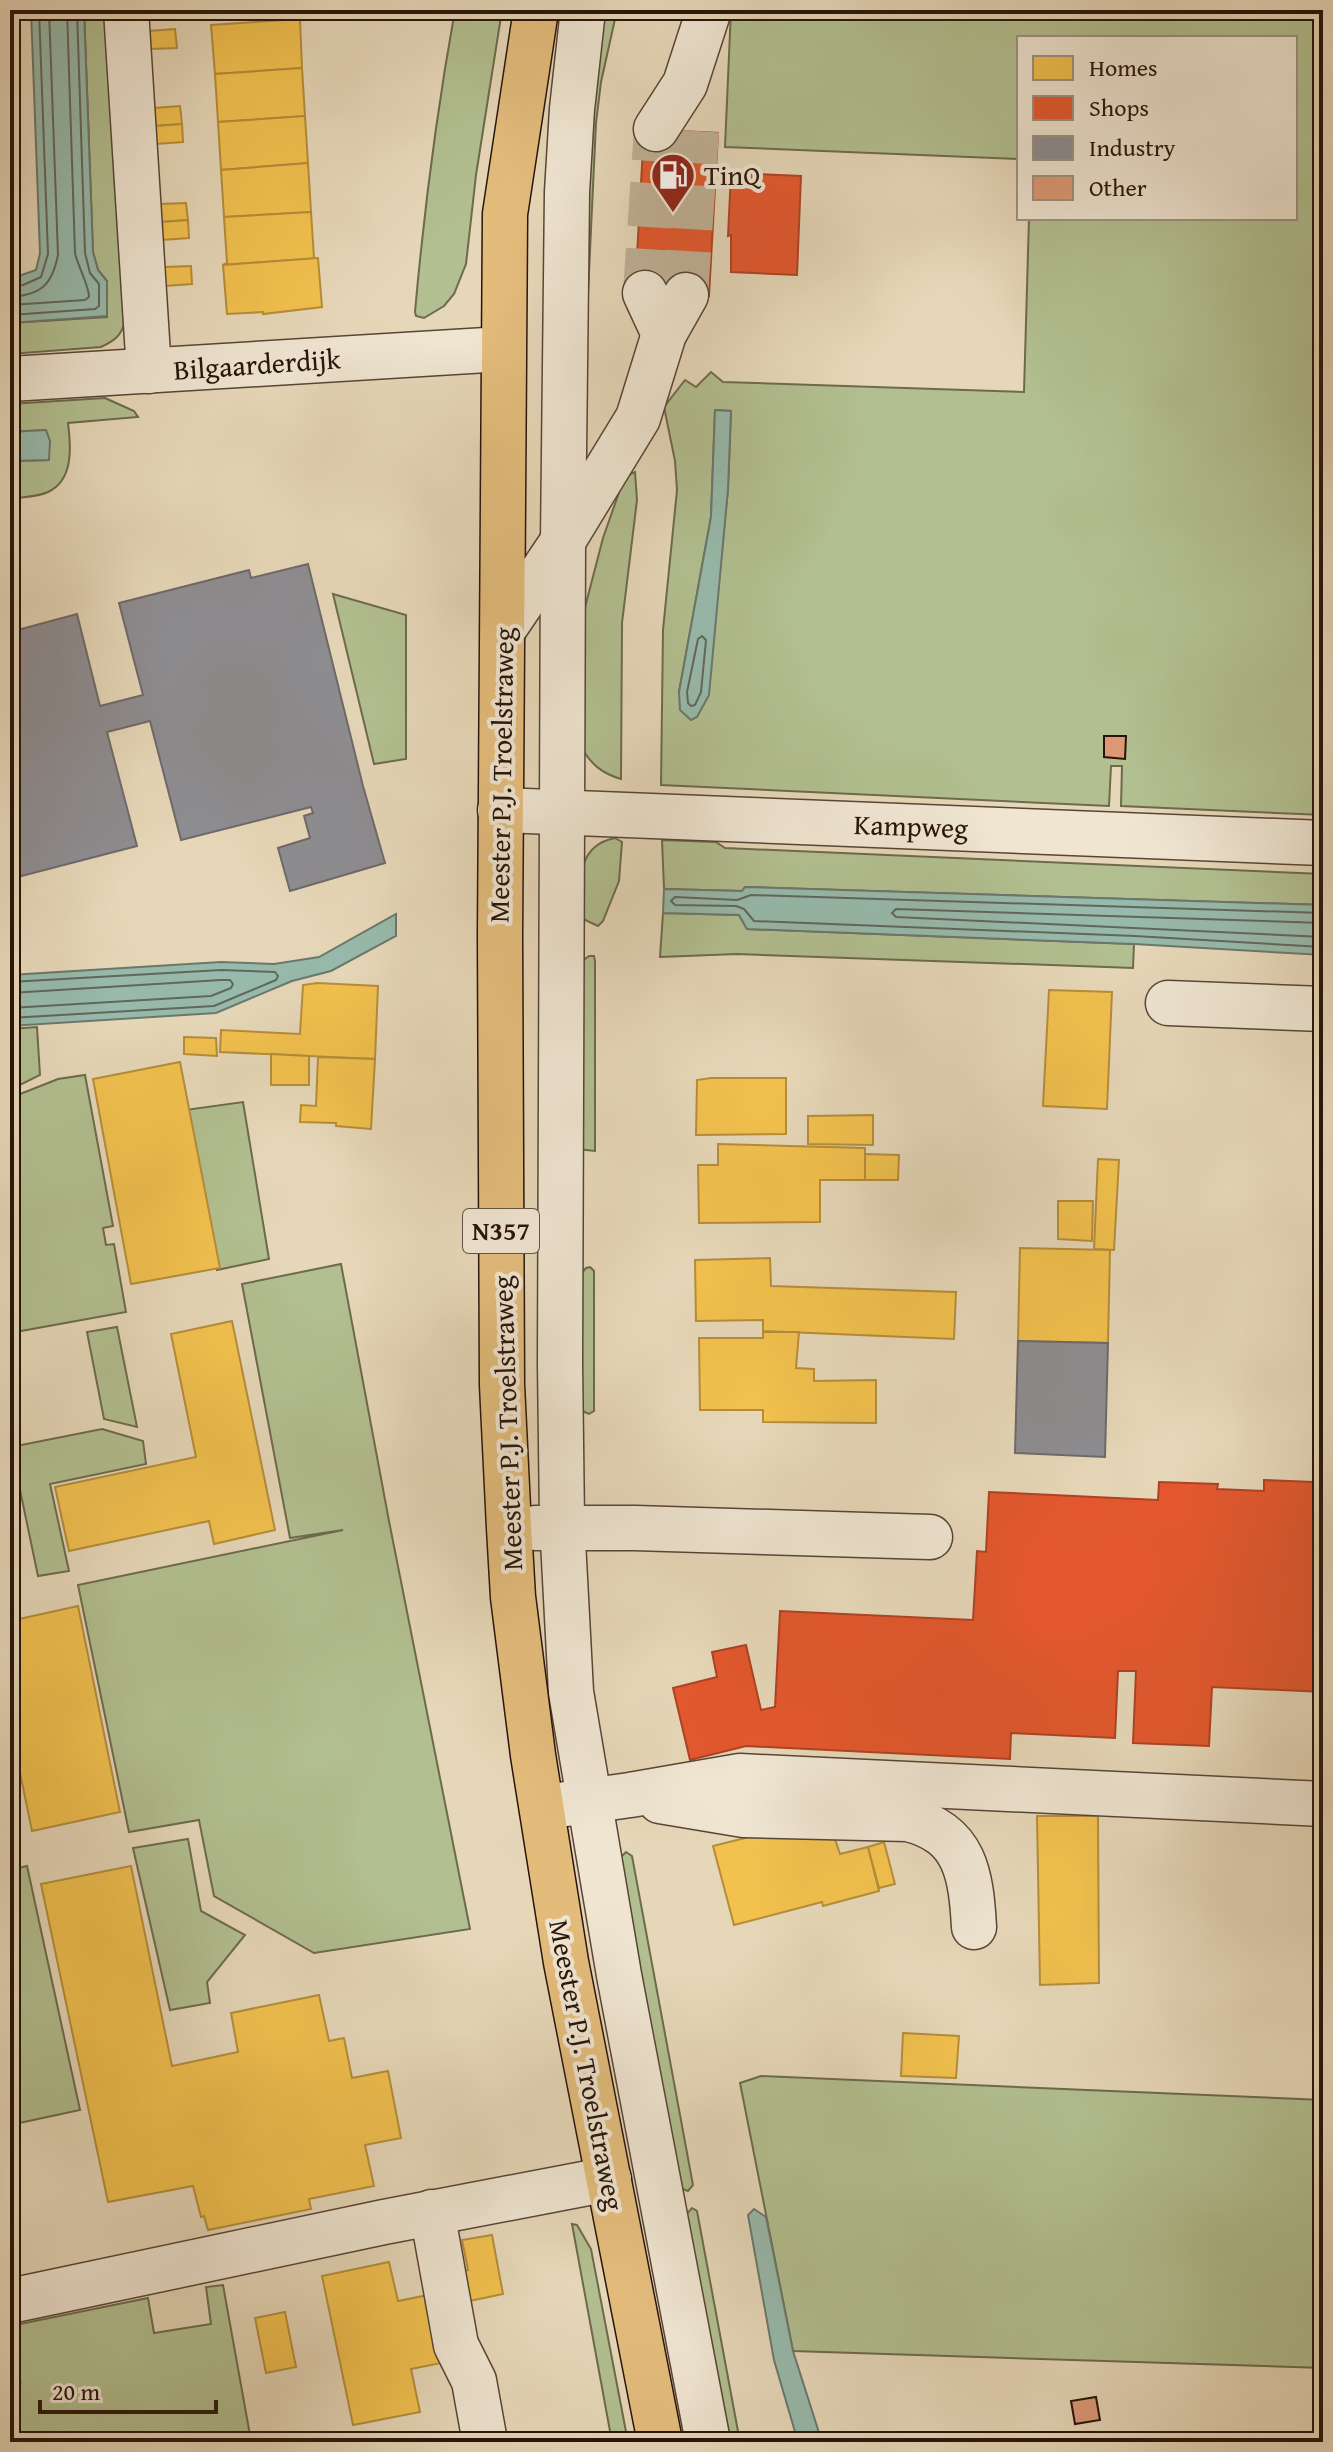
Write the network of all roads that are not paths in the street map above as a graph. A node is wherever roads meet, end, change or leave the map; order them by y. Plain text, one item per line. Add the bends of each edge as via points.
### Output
1 (126, 10) edge
2 (536, 10) edge
3 (583, 10) edge
4 (709, 10) edge
5 (676, 130) tunnel mouth
6 (666, 294) tunnel mouth
7 (503, 349) junction
8 (149, 371) junction
9 (10, 379) edge
10 (563, 541) junction
11 (503, 630) junction
12 (500, 810) junction
13 (563, 812) junction
14 (1323, 843) edge
15 (1168, 1003) dead end
16 (1323, 1009) edge
17 (509, 1528) junction
18 (562, 1528) junction
19 (930, 1537) dead end
20 (610, 1798) junction
21 (1323, 1804) edge
22 (541, 1807) junction
23 (974, 1927) dead end
24 (609, 2179) junction
25 (432, 2212) junction
26 (10, 2301) edge
27 (485, 2442) edge
28 (660, 2442) edge
29 (708, 2442) edge

1 - 8 street
2 - 7 main road, Meester P.J. Troelstraweg / N357 via 505,214
3 - 10 street, Meester P.J. Troelstraweg via 567,192
4 - 5 street
6 - 10 street via 664,334 638,418
7 - 8 street, Bilgaarderdijk
7 - 11 main road, Meester P.J. Troelstraweg / N357
8 - 9 street, Bilgaarderdijk
10 - 11 street
10 - 13 street, Meester P.J. Troelstraweg
11 - 12 main road, Meester P.J. Troelstraweg / N357
12 - 13 street, Kampweg
12 - 17 main road, Meester P.J. Troelstraweg / N357 via 501,1369
13 - 14 street, Kampweg
13 - 18 street, Meester P.J. Troelstraweg
15 - 16 street
17 - 18 street
17 - 22 main road, Meester P.J. Troelstraweg / N357
18 - 19 street
18 - 20 street, Meester P.J. Troelstraweg via 571,1692
20 - 21 street via 740,1776
20 - 22 street
20 - 23 street via 744,1815 908,1819 927,1824 946,1835 964,1862
20 - 29 street, Meester P.J. Troelstraweg via 619,1975
22 - 24 main road, Meester P.J. Troelstraweg / N357
24 - 25 street
24 - 28 main road, Meester P.J. Troelstraweg / N357
25 - 26 street
25 - 27 street via 456,2345 474,2381

